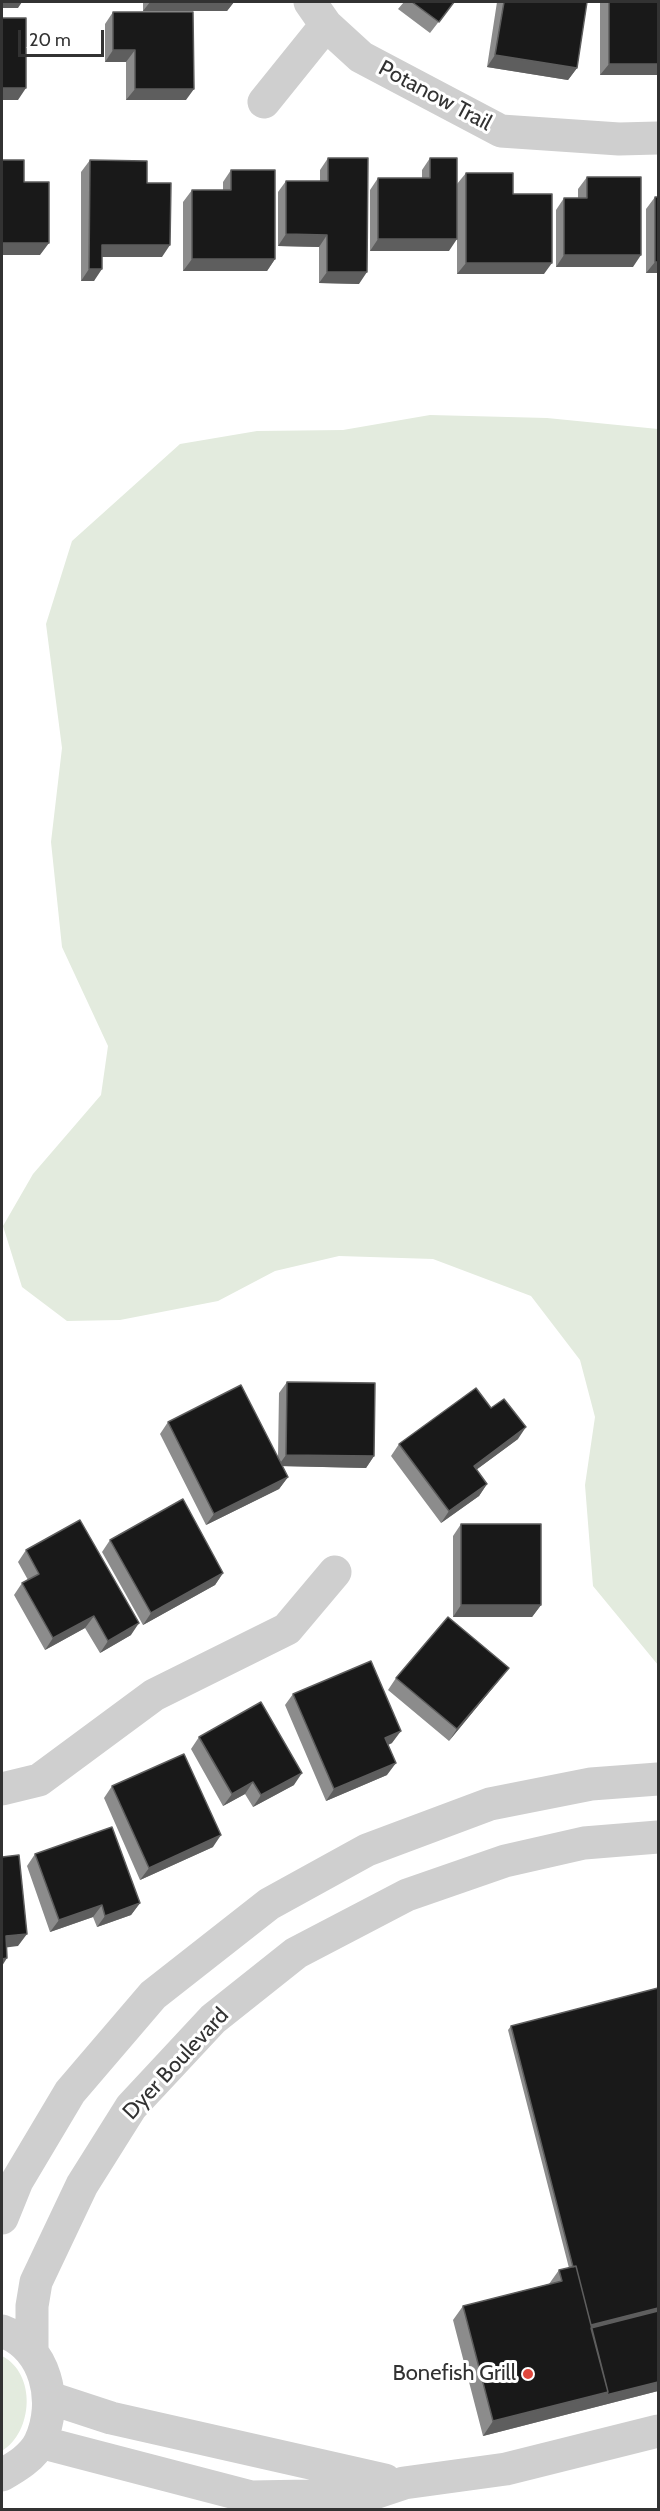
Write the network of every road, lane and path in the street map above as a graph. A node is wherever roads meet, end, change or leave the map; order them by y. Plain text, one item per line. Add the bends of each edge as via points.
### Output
1 (318, 14) edge
2 (264, 102) dead end
3 (658, 138) edge
4 (335, 1572) dead end
5 (658, 1779) edge
6 (2, 1789) edge
7 (658, 1837) edge
8 (2, 2218) edge
9 (2, 2331) edge
10 (32, 2352) junction
11 (50, 2398) junction
12 (658, 2431) edge
13 (40, 2442) junction
14 (2, 2475) edge
15 (404, 2483) junction

1 - 2 street
1 - 3 street, Potanow Trail via 361,57 501,131
4 - 6 street via 287,1629 154,1695 39,1780
5 - 8 street via 591,1784 489,1804 367,1850 269,1904 153,1995 70,2092 17,2181
7 - 10 street, Dyer Boulevard via 584,1844 504,1861 407,1895 296,1953 213,2019 131,2108 82,2185 36,2282
9 - 10 street
10 - 11 street via 45,2374
11 - 13 street
11 - 15 street via 146,2426 366,2478
12 - 15 street via 506,2469
13 - 14 street via 21,2465
13 - 15 street via 251,2497 368,2495

